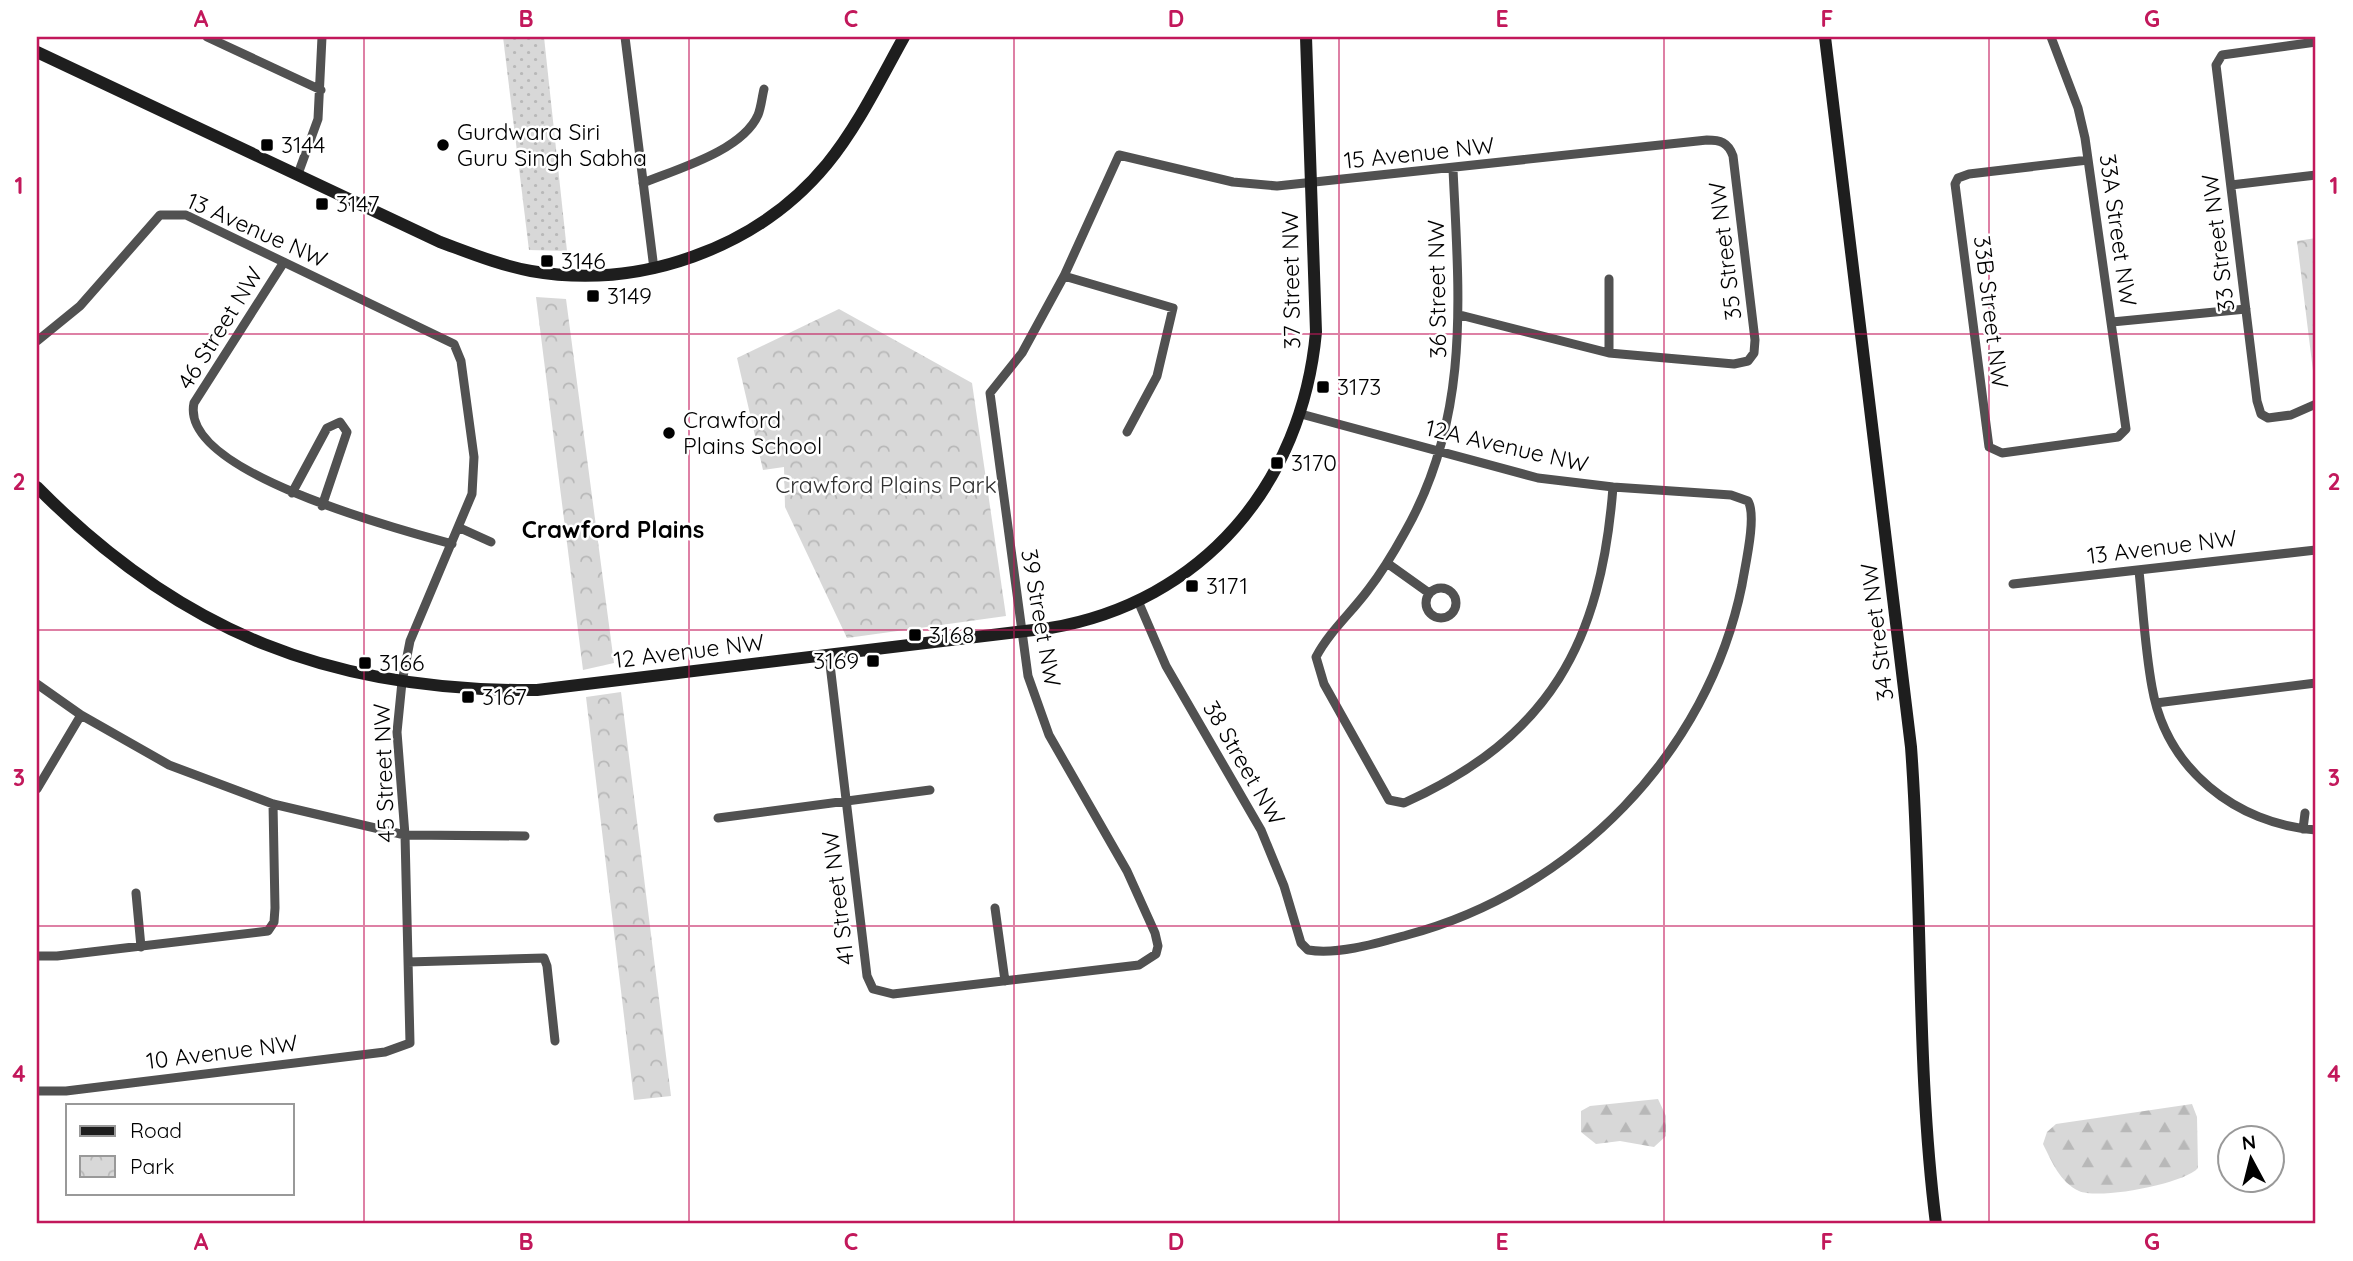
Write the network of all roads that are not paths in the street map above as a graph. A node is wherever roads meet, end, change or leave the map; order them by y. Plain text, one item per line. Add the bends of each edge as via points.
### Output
1 (207, 37) edge
2 (322, 37) edge
3 (625, 37) edge
4 (904, 37) edge
5 (1306, 37) edge
6 (1825, 37) edge
7 (2052, 37) edge
8 (2316, 42) edge
9 (37, 52) edge
10 (764, 89) dead end
11 (321, 90) junction
12 (1725, 143) joint
13 (1119, 155) joint
14 (2088, 160) junction
15 (1453, 169) junction
16 (298, 174) junction
17 (2316, 174) edge
18 (643, 183) junction
19 (1311, 184) junction
20 (2231, 185) junction
21 (284, 262) junction
22 (654, 269) junction
23 (1064, 276) junction
24 (1609, 279) dead end
25 (2246, 309) junction
26 (1460, 315) junction
27 (2112, 322) junction
28 (37, 341) edge
29 (457, 349) joint
30 (1609, 353) junction
31 (2316, 404) edge
32 (1301, 414) junction
33 (1127, 432) dead end
34 (2124, 434) joint
35 (1439, 452) junction
36 (37, 487) edge
37 (1613, 487) junction
38 (292, 493) junction
39 (322, 506) junction
40 (1252, 508) joint
41 (460, 528) junction
42 (491, 542) dead end
43 (452, 544) junction
44 (2316, 550) edge
45 (1387, 563) junction
46 (2139, 570) junction
47 (2013, 584) dead end
48 (1429, 593) dead end
49 (1138, 601) junction
50 (1021, 632) junction
51 (829, 656) junction
52 (402, 682) junction
53 (2316, 683) edge
54 (37, 684) edge
55 (2156, 703) junction
56 (81, 715) junction
57 (37, 789) edge
58 (930, 790) dead end
59 (846, 801) junction
60 (272, 804) junction
61 (2305, 813) dead end
62 (718, 818) dead end
63 (2304, 829) junction
64 (2316, 830) edge
65 (405, 835) junction
66 (525, 835) dead end
67 (136, 893) dead end
68 (995, 908) dead end
69 (141, 947) junction
70 (1305, 948) joint
71 (37, 956) edge
72 (408, 962) junction
73 (1005, 981) junction
74 (555, 1041) dead end
75 (410, 1043) joint
76 (37, 1091) edge
77 (1936, 1224) edge

1 - 11 street
2 - 11 street
3 - 18 street
4 - 22 street via 843,142 807,186 732,240
5 - 19 street, 37 Street NW
6 - 77 street, 34 Street NW via 1911,747 1919,845 1922,1080
7 - 14 street, 33A Street NW via 2078,108
8 - 20 street, 33 Street NW via 2217,59
9 - 16 street
10 - 18 street via 758,115 721,151
11 - 16 street via 313,138
12 - 15 street, 15 Avenue NW via 1707,140
12 - 30 street, 35 Street NW via 1733,156 1755,340 1752,357 1739,364
13 - 19 street, 15 Avenue NW via 1247,184
13 - 23 street, 39 Street NW
14 - 27 street, 33A Street NW
14 - 34 street, 33B Street NW via 1958,177 1958,212 1989,447 2002,453
15 - 19 street, 15 Avenue NW
15 - 26 street, 36 Street NW
16 - 22 street via 440,242 502,264 580,276
17 - 20 street
18 - 22 street
19 - 32 street, 37 Street NW via 1316,332
20 - 25 street, 33 Street NW
21 - 28 street, 13 Avenue NW via 186,215 160,215 99,286
21 - 29 street, 13 Avenue NW via 435,332
21 - 38 street, 46 Street NW via 194,403 191,416 201,434
23 - 33 street via 1173,308 1157,376
23 - 50 street, 39 Street NW via 1022,353 990,393
24 - 30 street
25 - 27 street
25 - 31 street, 33 Street NW via 2261,414 2267,418 2291,415
26 - 30 street
26 - 35 street, 36 Street NW via 1456,376
27 - 34 street, 33A Street NW
29 - 41 street, 45 Street NW via 474,473
32 - 35 street, 12A Avenue NW
32 - 40 street, 37 Street NW via 1275,473
35 - 37 street, 12A Avenue NW via 1538,478
35 - 45 street, 36 Street NW via 1424,495
36 - 52 street, 12 Avenue NW via 91,541 176,602 252,640 333,667
37 - 45 street, 36 Street NW via 1597,599 1555,685 1527,721 1481,761 1422,795 1395,804 1383,793 1324,684 1316,657
37 - 70 street, 12A Avenue NW via 1731,495 1748,501 1752,510 1745,566 1722,652 1681,734 1633,798 1571,855 1521,888 1477,911 1387,940 1317,951
38 - 39 street
38 - 39 street via 327,428 340,422 347,432
39 - 43 street
40 - 49 street, 12 Avenue NW via 1195,565
41 - 42 street
41 - 43 street, 45 Street NW
43 - 52 street, 45 Street NW via 410,641
44 - 46 street, 13 Avenue NW
45 - 48 street
46 - 47 street, 13 Avenue NW
46 - 55 street
49 - 50 street, 12 Avenue NW via 1071,624
49 - 70 street, 38 Street NW via 1166,666 1261,830
50 - 51 street, 12 Avenue NW
50 - 73 street, 39 Street NW via 1028,676 1041,714 1141,900 1158,942 1154,958 1139,965
51 - 52 street, 12 Avenue NW via 537,690
51 - 59 street, 41 Street NW
52 - 65 street, 45 Street NW via 397,732
53 - 55 street
54 - 56 street
55 - 63 street via 2168,734 2202,782 2230,804 2269,823
56 - 57 street
56 - 60 street via 187,774
58 - 59 street, 41 Street NW
59 - 62 street, 41 Street NW
59 - 73 street, 41 Street NW via 867,976 873,989 893,994
60 - 65 street
60 - 69 street via 275,908 268,931
61 - 63 street
63 - 64 street
65 - 66 street
65 - 72 street, 45 Street NW
67 - 69 street
68 - 73 street
69 - 71 street
72 - 74 street via 544,958
72 - 75 street, 45 Street NW
75 - 76 street, 10 Avenue NW via 385,1052

